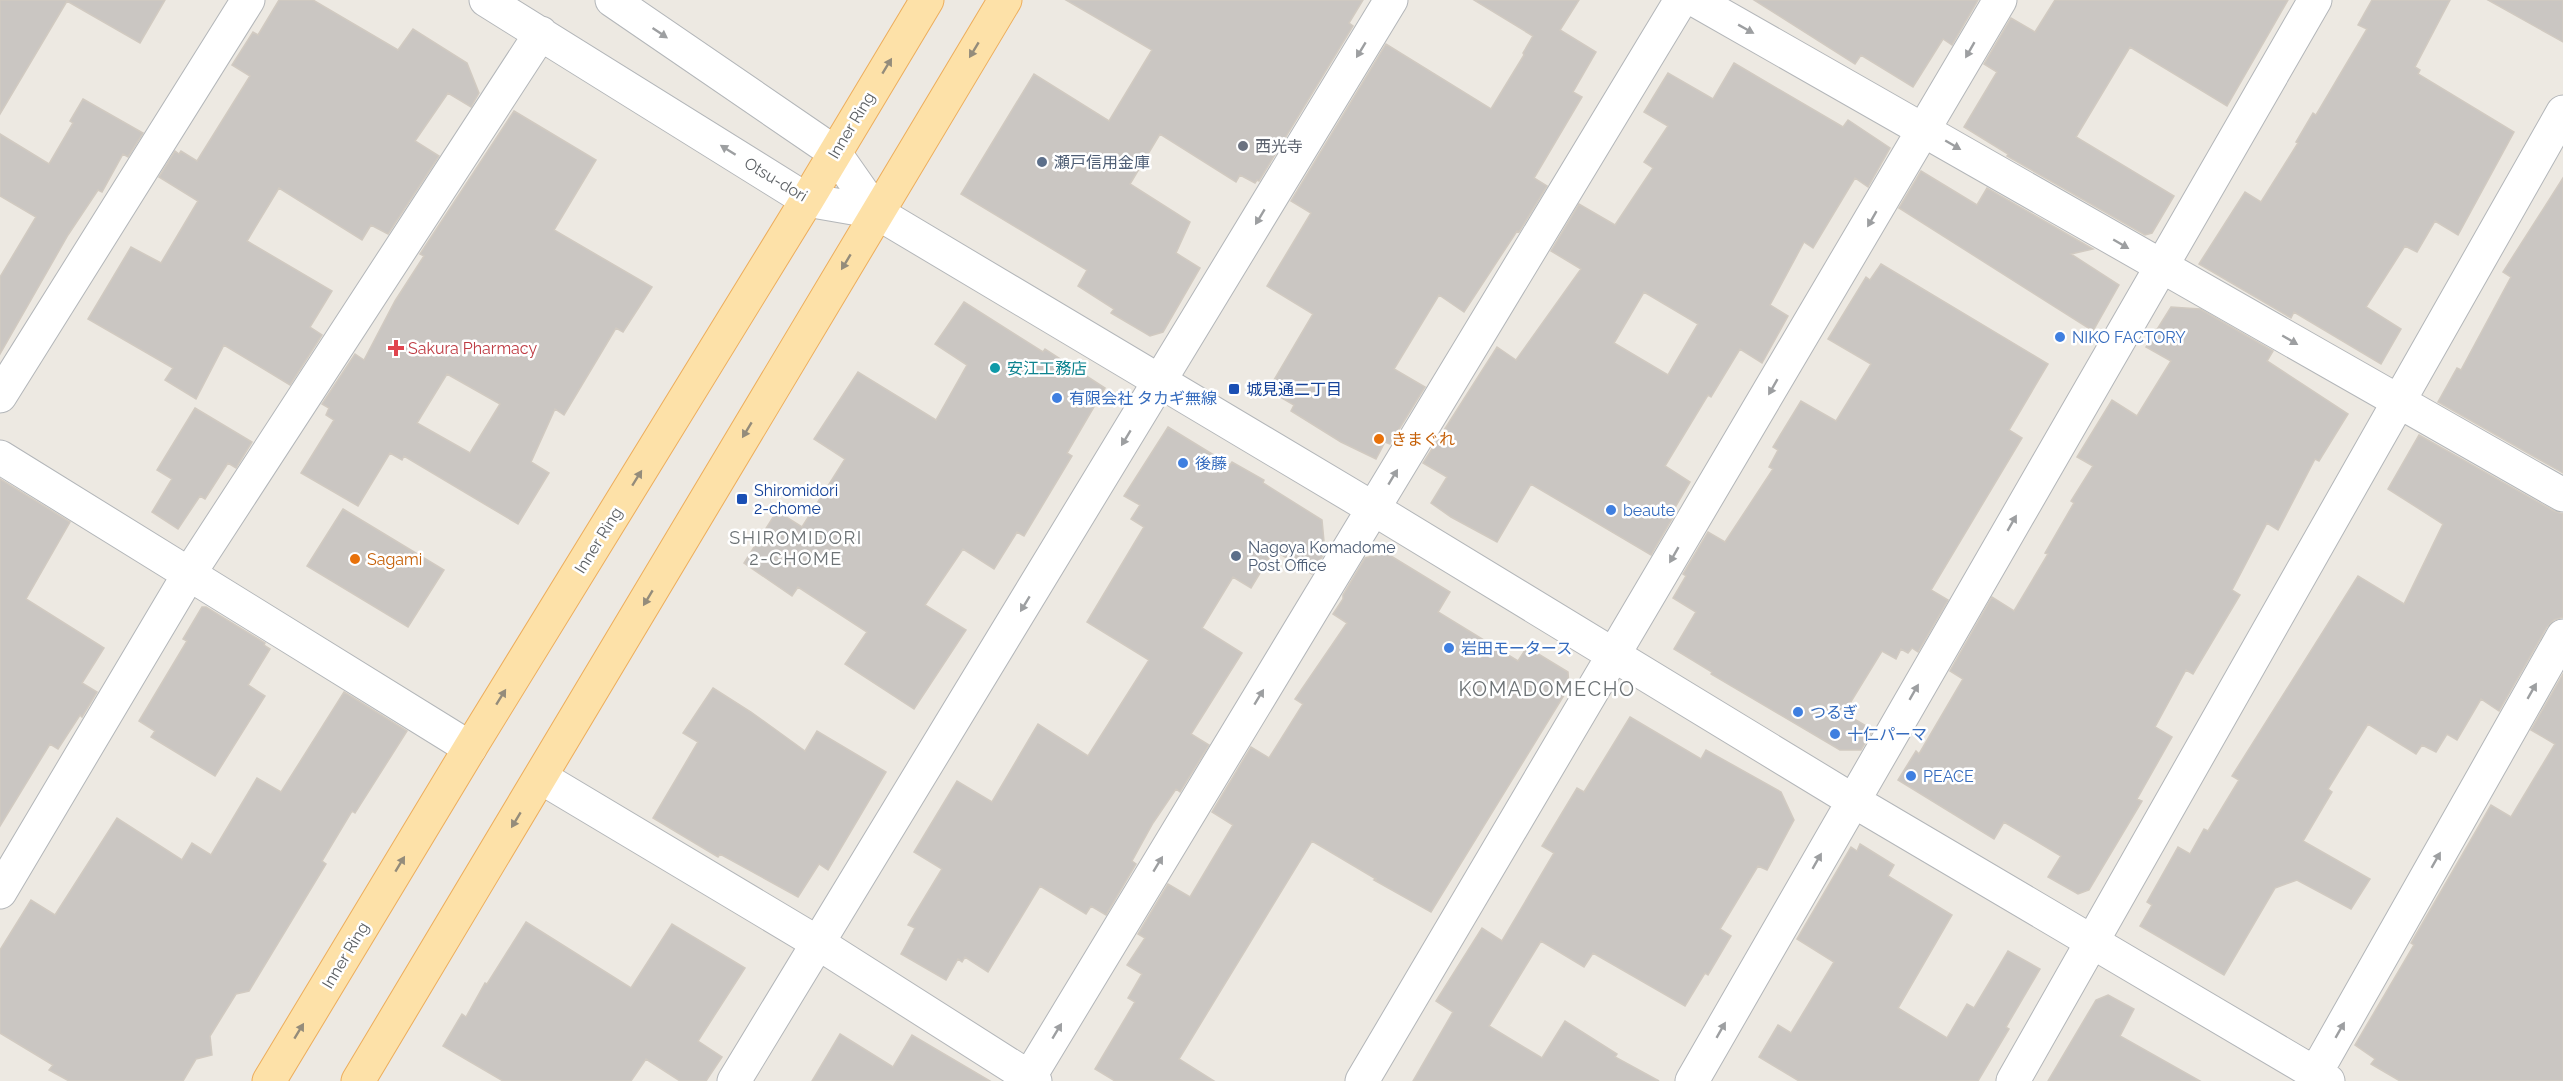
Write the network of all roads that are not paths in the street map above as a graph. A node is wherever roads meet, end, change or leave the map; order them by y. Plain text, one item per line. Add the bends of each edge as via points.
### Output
1 (248, 0) edge
2 (486, 0) edge
3 (612, 0) edge
4 (927, 0) edge
5 (1005, 0) edge
6 (1391, 0) edge
7 (1682, 0) edge
8 (1695, 0) edge
9 (2000, 0) edge
10 (2315, 0) edge
11 (541, 33) junction
12 (2563, 112) edge
13 (1924, 129) junction
14 (834, 152) junction
15 (807, 200) junction
16 (876, 212) junction
17 (2160, 267) junction
18 (1160, 382) junction
19 (0, 396) edge
20 (2400, 403) junction
21 (0, 458) edge
22 (2563, 495) edge
23 (1374, 509) junction
24 (189, 574) junction
25 (2563, 636) edge
26 (1615, 655) junction
27 (470, 748) junction
28 (542, 778) junction
29 (1852, 800) junction
30 (0, 892) edge
31 (2091, 942) junction
32 (818, 943) junction
33 (2318, 1078) edge
34 (1030, 1080) edge
35 (269, 1081) edge
36 (358, 1081) edge
37 (734, 1081) edge
38 (1362, 1081) edge
39 (1692, 1081) edge
40 (2013, 1081) edge

1 - 19 street
2 - 11 street, Otsu-dori
3 -> 14 street
14 -> 4 main road, Inner Ring
5 -> 16 main road
6 -> 18 street
23 -> 7 street
8 -> 13 street
9 -> 13 street
10 - 17 street
15 -> 11 street, Otsu-dori
11 - 24 street
12 - 20 street
13 -> 17 street
13 -> 26 street
14 - 15 main road, Inner Ring
14 - 16 street
15 - 16 street, Otsu-dori
27 -> 15 main road, Inner Ring
16 - 18 street
16 -> 28 main road
17 -> 20 street
29 -> 17 street
18 - 23 street
18 -> 32 street
20 - 22 street
20 - 31 street
21 - 24 street
23 - 26 street
34 -> 23 street
24 - 27 street
24 - 30 street
33 -> 25 street
26 - 29 street
26 - 38 street
35 -> 27 main road, Inner Ring
28 - 32 street
28 -> 36 main road
29 - 31 street
39 -> 29 street
31 - 33 street
31 - 40 street
32 - 34 street
32 - 37 street

